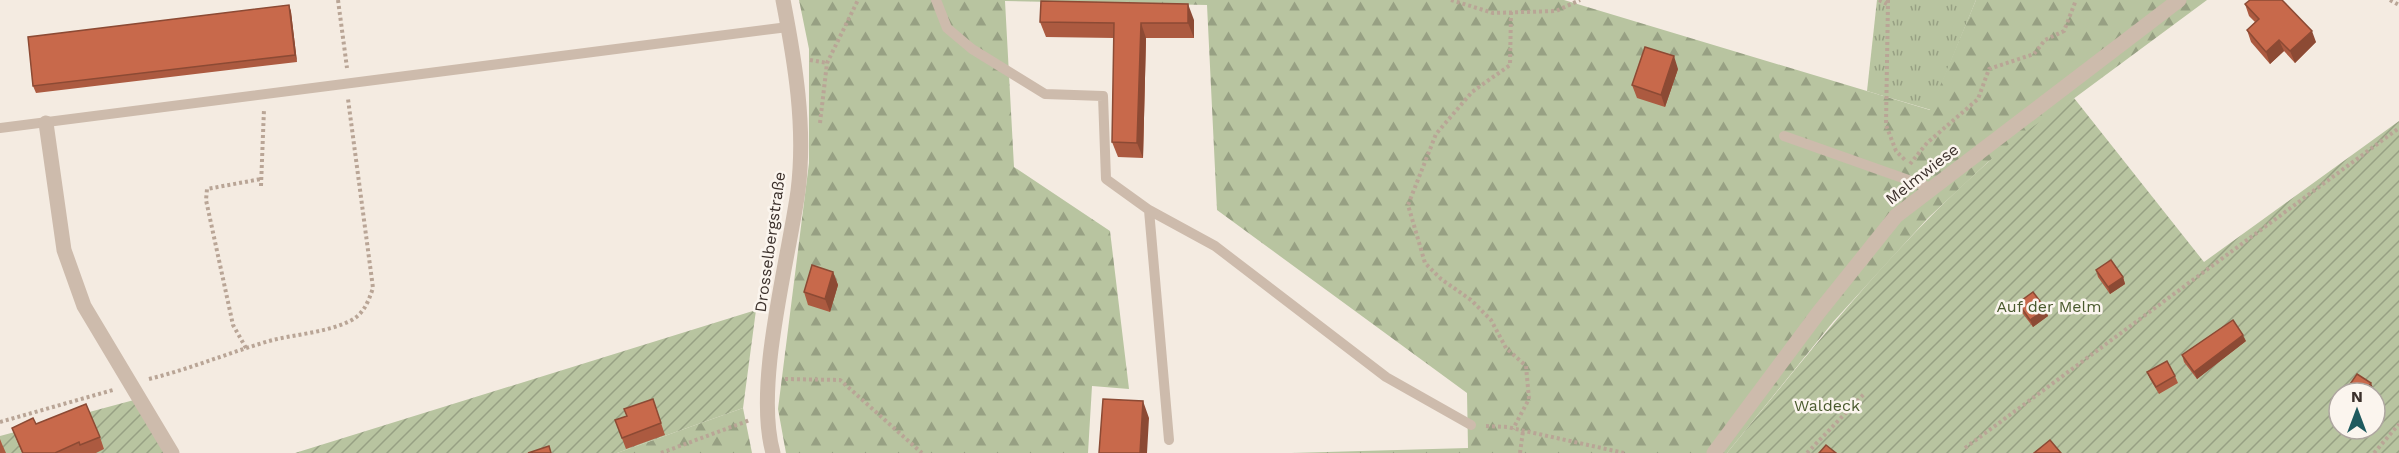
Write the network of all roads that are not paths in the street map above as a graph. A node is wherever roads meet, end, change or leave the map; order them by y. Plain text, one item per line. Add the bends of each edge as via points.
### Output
1 (783, 0) edge
2 (936, 0) edge
3 (2179, 0) edge
4 (788, 27) junction
5 (46, 123) junction
6 (0, 128) edge
7 (1785, 136) dead end
8 (1931, 188) junction
9 (1149, 210) junction
10 (1471, 425) dead end
11 (1169, 440) dead end
12 (172, 453) edge
13 (773, 453) edge
14 (1714, 453) edge

1 - 4 street, Drosselbergstraße
2 - 9 lane via 947,28 972,49 1045,94 1103,96 1106,179
3 - 8 street, Melmwiese
4 - 5 lane
4 - 13 street, Drosselbergstraße via 800,121 798,188 770,379 768,414
5 - 6 lane
5 - 12 street via 64,250 84,306
7 - 8 lane
8 - 14 street, Melmwiese via 1896,216
9 - 10 lane via 1215,246 1386,377
9 - 11 lane

